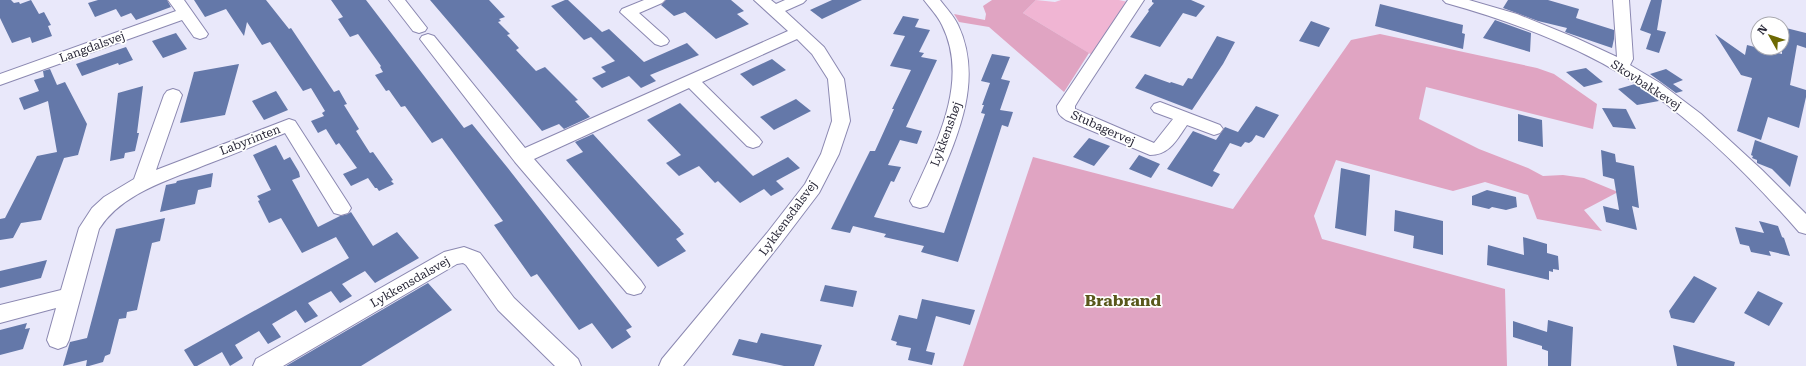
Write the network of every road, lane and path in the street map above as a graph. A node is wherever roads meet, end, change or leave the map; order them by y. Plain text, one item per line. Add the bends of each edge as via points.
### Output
1 (397, 0) edge
2 (657, 0) edge
3 (798, 0) edge
4 (932, 0) edge
5 (1136, 0) edge
6 (1451, 0) edge
7 (1621, 0) edge
8 (768, 5) edge
9 (180, 6) edge
10 (799, 32) junction
11 (200, 34) dead end
12 (661, 41) dead end
13 (1620, 66) junction
14 (0, 80) edge
15 (690, 80) junction
16 (173, 95) dead end
17 (1160, 108) dead end
18 (1184, 117) junction
19 (1214, 129) dead end
20 (753, 142) dead end
21 (522, 157) junction
22 (142, 182) junction
23 (920, 201) dead end
24 (341, 208) dead end
25 (1806, 227) edge
26 (634, 287) dead end
27 (70, 296) junction
28 (0, 314) edge
29 (58, 340) dead end
30 (264, 366) edge
31 (570, 366) edge
32 (670, 366) edge

1 - 21 street
2 - 12 street via 628,12
3 - 8 street
4 - 23 street, Lykkenshøj via 954,34 962,78 953,122
5 - 18 street, Stubagervej via 1066,106 1066,112 1150,149 1162,146
6 - 13 street, Skovbakkevej via 1565,38
7 - 13 street via 1625,59
8 - 10 street, Lykkensdalsvej
9 - 11 street, Langdalsvej
9 - 14 street, Langdalsvej
10 - 15 street
10 - 32 street, Lykkensdalsvej via 818,51 836,79 841,121 830,154 812,188
13 - 25 street, Skovbakkevej via 1705,127
15 - 20 street
15 - 21 street
16 - 22 street
17 - 18 street
18 - 19 street
21 - 26 street
22 - 24 street, Labyrinten via 289,125
22 - 27 street, Labyrinten via 111,202 99,213 89,228
27 - 28 street
27 - 29 street, Labyrinten
30 - 31 street, Lykkensdalsvej via 450,258 464,255 473,259 506,304

